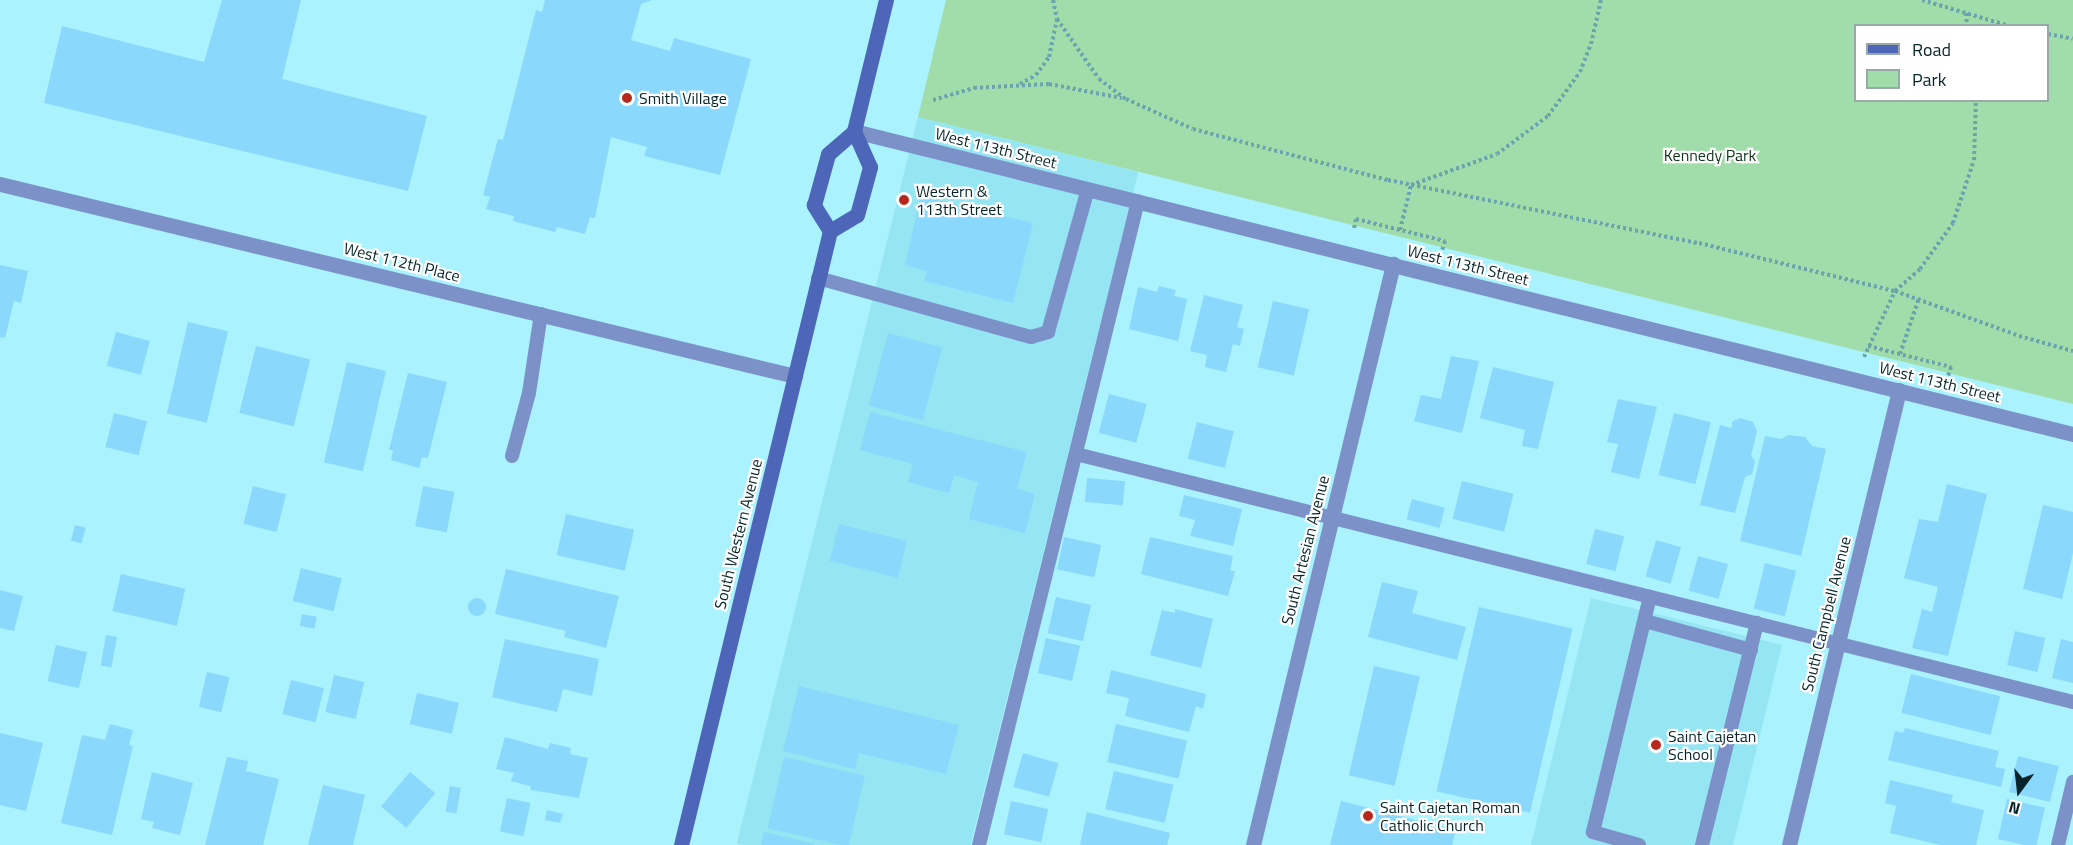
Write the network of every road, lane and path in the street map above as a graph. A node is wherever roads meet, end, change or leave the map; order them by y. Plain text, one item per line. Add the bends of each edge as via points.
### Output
1 (886, 0) edge
2 (1053, 0) edge
3 (1601, 0) edge
4 (1922, 0) edge
5 (1966, 13) junction
6 (1057, 19) junction
7 (1967, 24) edge
8 (2002, 24) edge
9 (2049, 34) edge
10 (2073, 39) edge
11 (1018, 86) junction
12 (1126, 99) junction
13 (933, 100) dead end
14 (1976, 102) edge
15 (854, 131) junction
16 (0, 184) edge
17 (1411, 185) junction
18 (1088, 189) junction
19 (1138, 201) junction
20 (1354, 228) dead end
21 (1400, 230) junction
22 (830, 231) junction
23 (1442, 251) dead end
24 (1393, 264) junction
25 (818, 278) junction
26 (1895, 291) junction
27 (1919, 298) junction
28 (541, 314) junction
29 (1868, 346) junction
30 (2073, 351) edge
31 (1900, 354) junction
32 (1864, 357) dead end
33 (795, 376) junction
34 (1948, 376) dead end
35 (1899, 390) junction
36 (2073, 434) edge
37 (1076, 454) junction
38 (512, 456) dead end
39 (1331, 518) junction
40 (1650, 597) junction
41 (1645, 621) junction
42 (1757, 623) junction
43 (1838, 644) junction
44 (1750, 650) junction
45 (2073, 702) edge
46 (2073, 782) edge
47 (681, 845) edge
48 (979, 845) edge
49 (1253, 845) edge
50 (1639, 845) edge
51 (1702, 845) edge
52 (1789, 845) edge
53 (2058, 845) edge

1 - 15 main road
2 - 6 path
3 - 17 path via 1580,72 1548,116 1497,154
4 - 5 path
5 - 7 path
5 - 8 path
6 - 11 path via 1049,57 1036,75
6 - 12 path via 1099,79
9 - 10 path
11 - 12 path via 1049,84
11 - 13 path via 974,88
12 - 17 path via 1214,135
14 - 26 path via 1974,159 1953,223 1920,269
15 - 18 street, West 113th Street
15 - 22 main road via 828,154 814,205
15 - 22 main road via 870,167 857,215
16 - 28 street, West 112th Place
17 - 21 path
17 - 26 path via 1699,243
18 - 19 street, West 113th Street
18 - 25 lane via 1048,332 1031,337
19 - 24 street, West 113th Street
19 - 37 lane
20 - 21 path via 1356,219
21 - 23 path via 1445,242
22 - 25 main road, South Western Avenue
24 - 35 street, West 113th Street
24 - 39 street, South Artesian Avenue
25 - 33 main road, South Western Avenue
26 - 27 path
26 - 29 path
27 - 30 path via 2019,336
27 - 31 path
28 - 33 street, West 112th Place
28 - 38 lane via 530,393
29 - 31 path
29 - 32 path
31 - 34 path via 1951,367
33 - 47 main road, South Western Avenue
35 - 36 street, West 113th Street
35 - 43 street, South Campbell Avenue
37 - 39 lane
37 - 48 lane
39 - 40 lane
39 - 49 street, South Artesian Avenue
40 - 41 lane
40 - 42 lane
41 - 44 lane
41 - 50 lane via 1593,832
42 - 43 lane
42 - 44 lane
43 - 45 lane
43 - 52 street, South Campbell Avenue
44 - 51 lane
46 - 53 lane

